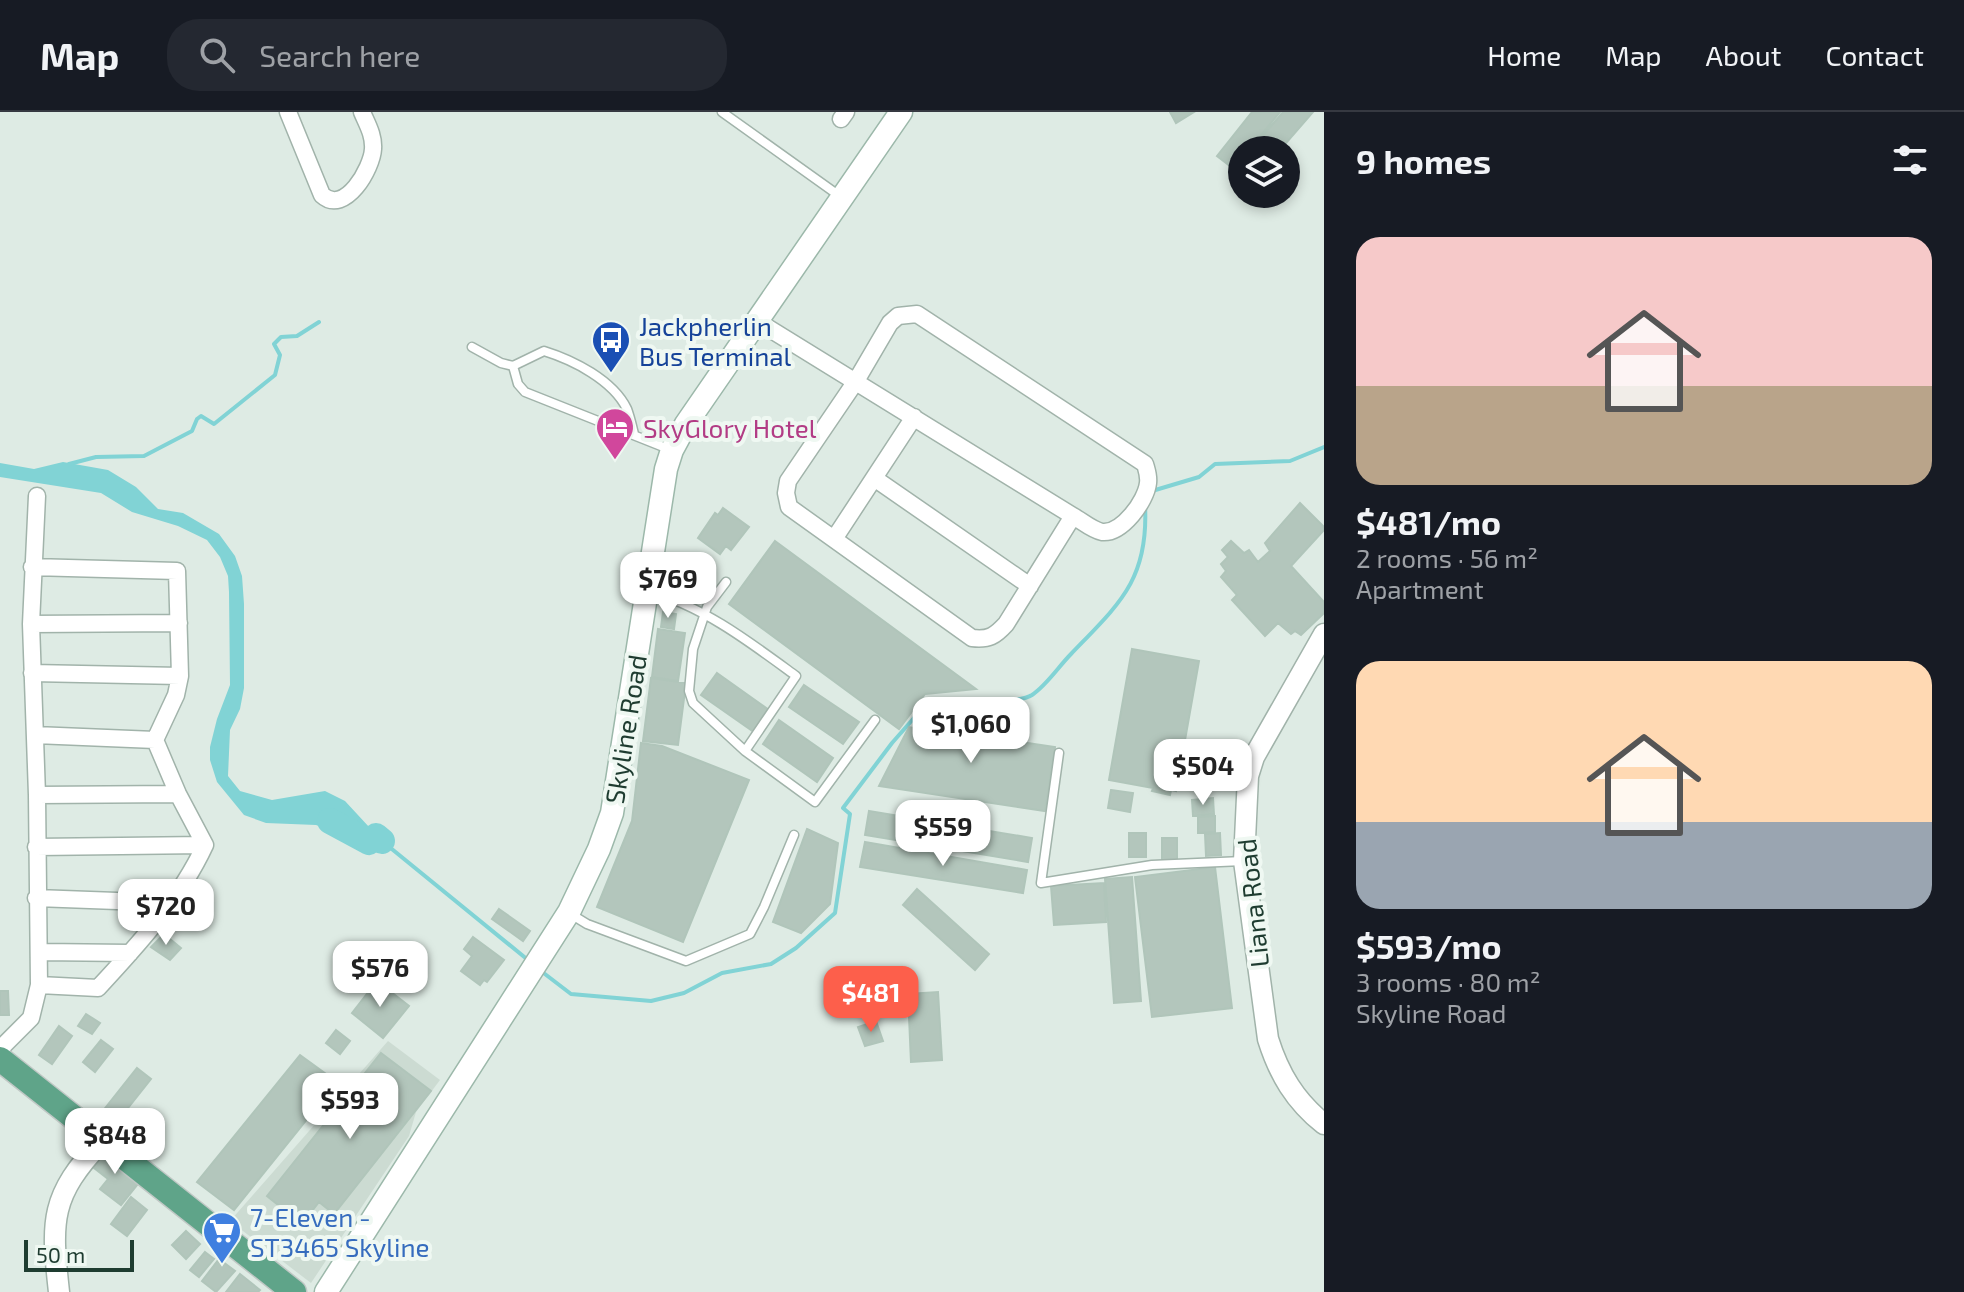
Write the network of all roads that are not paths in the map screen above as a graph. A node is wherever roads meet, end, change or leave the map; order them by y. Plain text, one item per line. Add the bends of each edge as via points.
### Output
1 (288, 112) edge
2 (362, 112) edge
3 (722, 112) edge
4 (901, 112) edge
5 (842, 197) junction
6 (757, 321) junction
7 (472, 347) dead end
8 (513, 366) junction
9 (856, 381) junction
10 (914, 417) junction
11 (634, 434) junction
12 (672, 450) junction
13 (874, 478) junction
14 (37, 496) dead end
15 (1073, 516) junction
16 (834, 539) junction
17 (32, 567) junction
18 (726, 582) dead end
19 (1030, 586) junction
20 (648, 591) junction
21 (705, 615) junction
22 (179, 623) junction
23 (31, 624) junction
24 (1324, 634) edge
25 (32, 673) junction
26 (180, 676) junction
27 (875, 720) dead end
28 (35, 735) junction
29 (155, 740) junction
30 (745, 751) junction
31 (1059, 753) dead end
32 (178, 794) junction
33 (37, 795) junction
34 (794, 835) dead end
35 (205, 845) junction
36 (36, 847) junction
37 (1244, 861) junction
38 (36, 898) junction
39 (171, 903) junction
40 (569, 912) junction
41 (40, 952) junction
42 (130, 953) junction
43 (39, 985) junction
44 (0, 1049) edge
45 (0, 1059) edge
46 (1324, 1124) edge
47 (102, 1141) junction
48 (59, 1292) edge
49 (294, 1292) edge
50 (326, 1292) edge

1 - 2 street via 322,195 336,202 347,198 371,160 372,135
3 - 5 lane
4 - 5 main road, Skyline Road
5 - 6 main road, Skyline Road
6 - 9 street
6 - 12 main road, Skyline Road
7 - 8 lane
8 - 11 lane via 525,392
8 - 11 lane via 544,351 567,358 608,386 626,407
9 - 10 street
9 - 15 street via 890,323 898,316 917,314 1145,464 1148,488 1128,521 1101,532
9 - 16 street via 788,481 786,493 789,507
10 - 13 street
10 - 15 street
11 - 12 lane
12 - 20 main road, Skyline Road
13 - 16 street
13 - 19 street
14 - 17 street
15 - 19 street
16 - 19 street via 972,638 996,635
17 - 22 street via 177,571
17 - 23 street
18 - 21 lane
20 - 21 lane
20 - 40 main road, Skyline Road via 612,813
21 - 30 lane via 693,649 689,691 693,703
21 - 30 lane via 796,676
22 - 23 street
22 - 26 street
23 - 25 street
24 - 37 street, Liana Road via 1254,757 1245,802
25 - 26 street
25 - 28 street
26 - 29 street
27 - 30 lane via 815,802
28 - 29 street
28 - 33 street
29 - 32 street
31 - 37 lane via 1041,883 1152,865
32 - 33 street
32 - 35 street
33 - 36 street
34 - 40 lane via 750,934 686,961 587,924
35 - 36 street
35 - 39 street
36 - 38 street
37 - 46 street, Liana Road via 1268,1039 1292,1093
38 - 39 street
38 - 41 street
39 - 42 street
40 - 50 main road, Skyline Road
41 - 42 street
41 - 43 street
42 - 43 street via 98,988
43 - 44 street via 31,1018
45 - 47 main road
47 - 48 street via 76,1172 55,1215
47 - 49 main road

